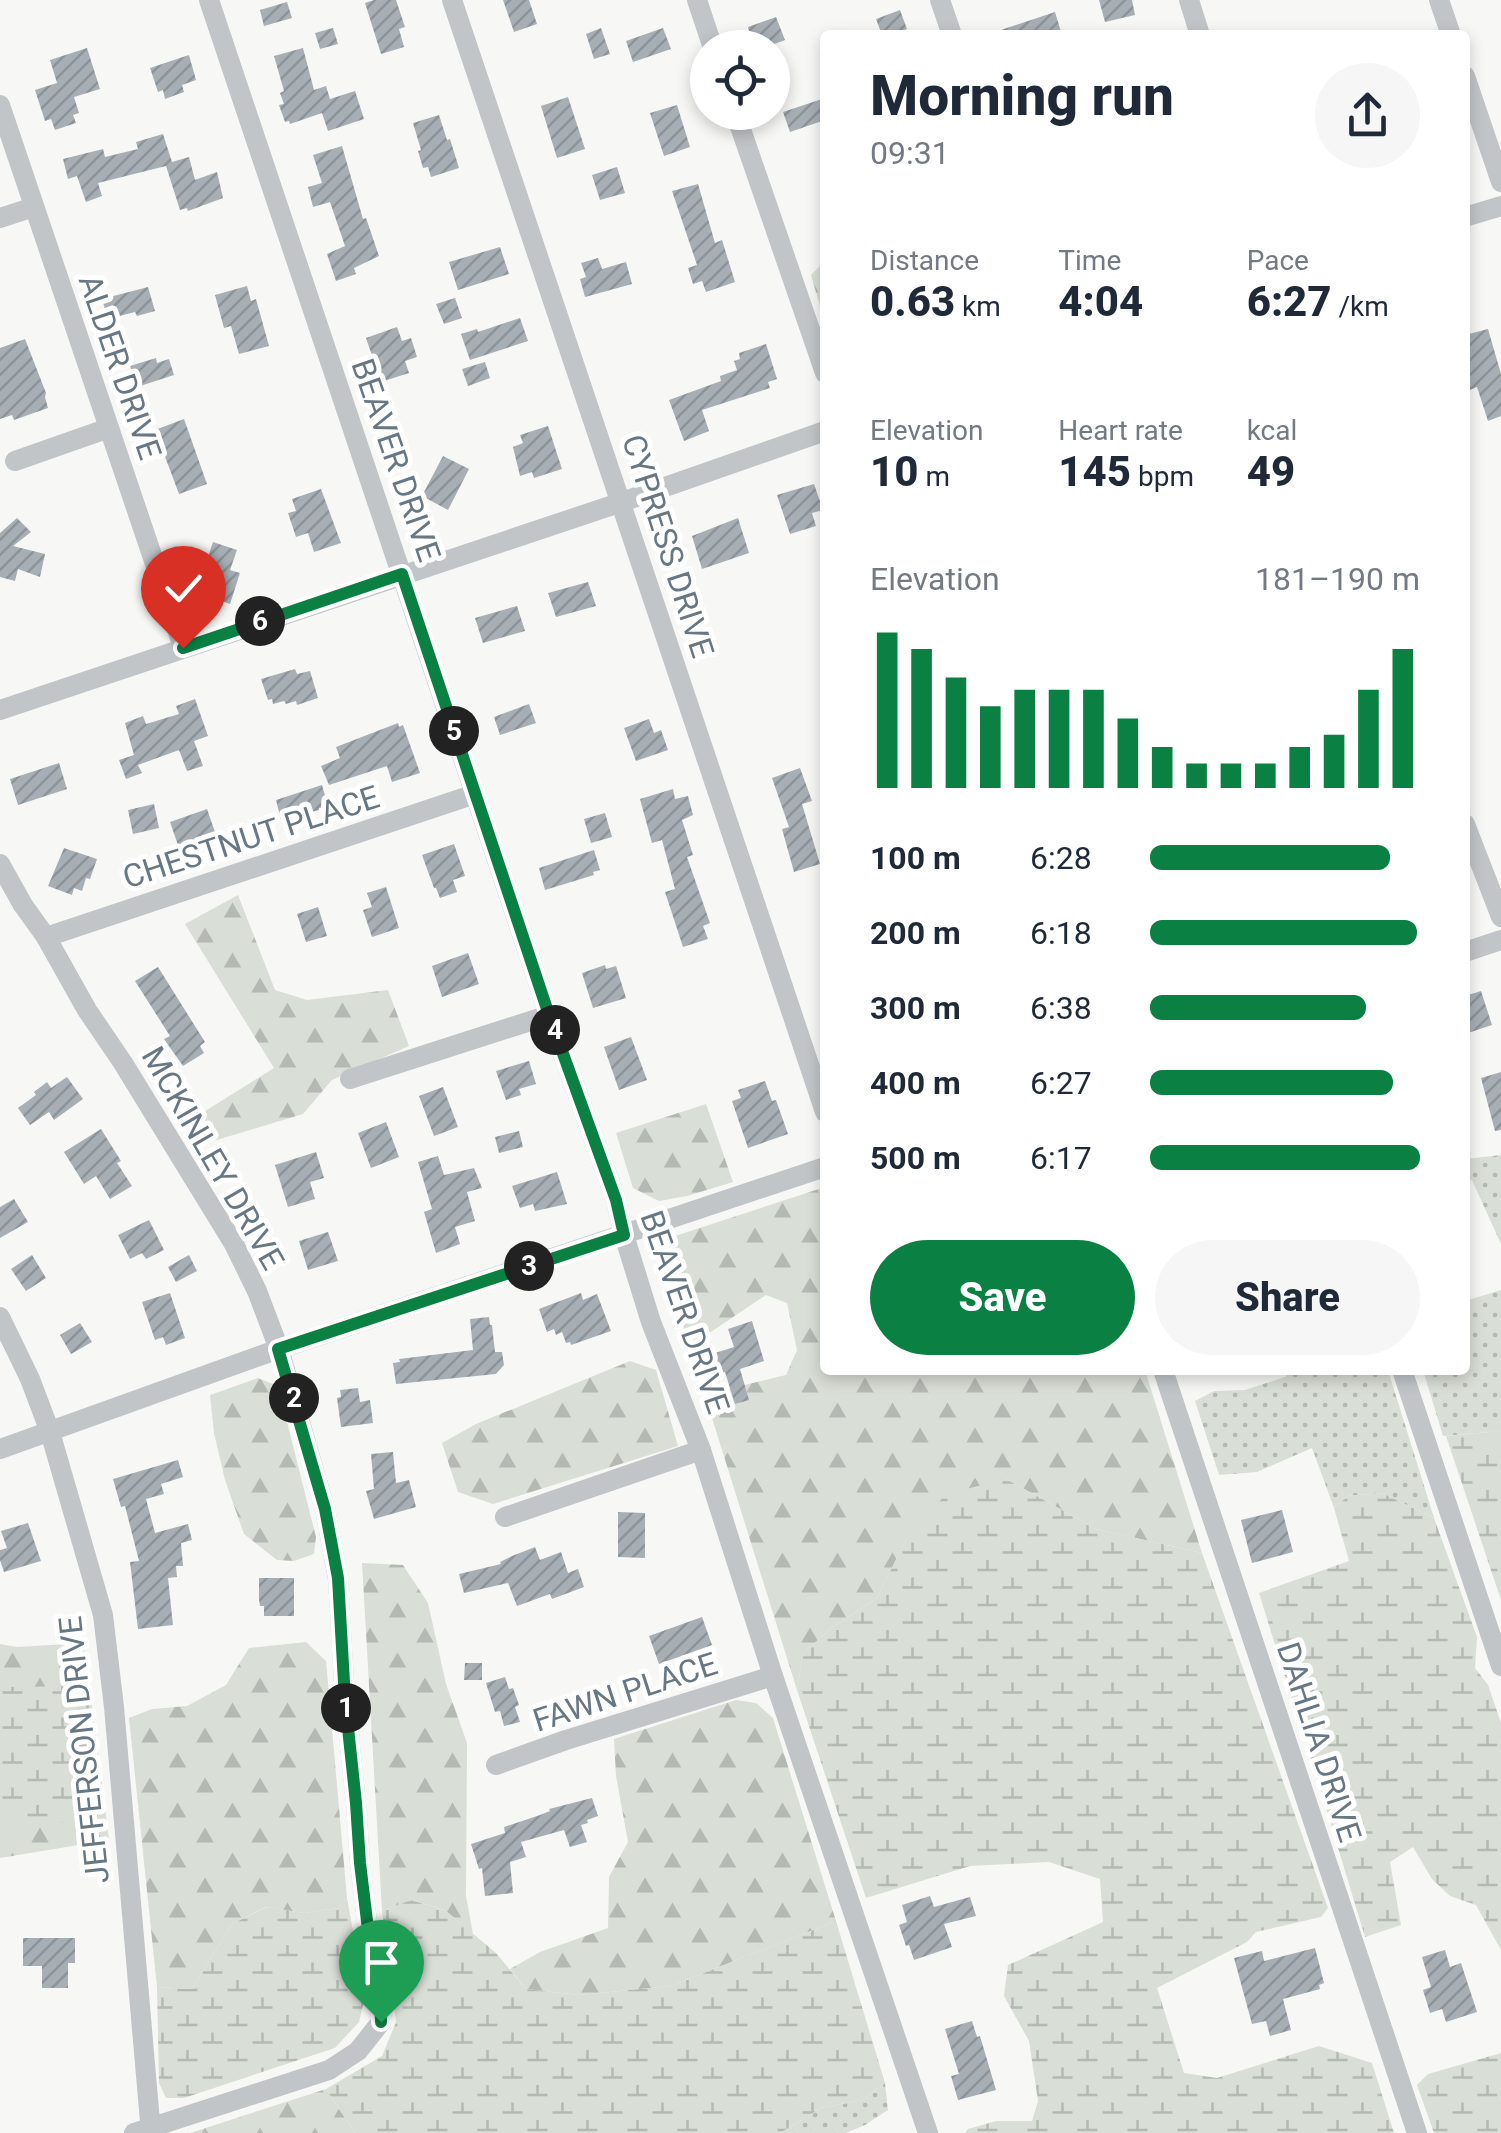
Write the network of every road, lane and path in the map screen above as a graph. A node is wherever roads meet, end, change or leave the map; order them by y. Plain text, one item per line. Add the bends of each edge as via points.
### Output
1 (209, 0) edge
2 (452, 0) edge
3 (697, 0) edge
4 (940, 0) edge
5 (1189, 0) edge
6 (1439, 0) edge
7 (707, 30) edge
8 (950, 30) edge
9 (1198, 30) edge
10 (1449, 30) edge
11 (1470, 91) edge
12 (0, 105) edge
13 (741, 130) edge
14 (1501, 182) edge
15 (1501, 206) edge
16 (34, 207) junction
17 (1470, 216) edge
18 (0, 218) edge
19 (820, 358) edge
20 (109, 428) junction
21 (820, 432) edge
22 (15, 461) dead end
23 (622, 502) junction
24 (402, 574) junction
25 (183, 648) junction
26 (0, 710) edge
27 (475, 794) junction
28 (1470, 837) edge
29 (0, 864) edge
30 (1501, 918) edge
31 (46, 937) junction
32 (1501, 940) edge
33 (1470, 950) edge
34 (549, 1015) junction
35 (350, 1079) dead end
36 (820, 1097) edge
37 (820, 1169) edge
38 (624, 1235) junction
39 (0, 1317) edge
40 (278, 1349) junction
41 (1165, 1375) edge
42 (1404, 1375) edge
43 (50, 1432) junction
44 (0, 1450) edge
45 (702, 1450) junction
46 (505, 1517) dead end
47 (1501, 1666) edge
48 (772, 1676) junction
49 (496, 1765) dead end
50 (145, 2131) edge
51 (928, 2133) edge
52 (1417, 2133) edge

1 - 24 street, BEAVER DRIVE
2 - 23 street, CYPRESS DRIVE
3 - 7 street
4 - 8 street
5 - 9 street
6 - 10 street
11 - 14 street
12 - 16 street, ALDER DRIVE
13 - 19 street
15 - 17 street
16 - 18 street
16 - 20 street, ALDER DRIVE
20 - 22 street
20 - 25 street, ALDER DRIVE
21 - 23 street
23 - 24 street
23 - 36 street, CYPRESS DRIVE
24 - 25 street
24 - 27 street, BEAVER DRIVE
25 - 26 street
27 - 31 street, CHESTNUT PLACE
27 - 34 street, BEAVER DRIVE
28 - 30 street
29 - 31 street, MCKINLEY DRIVE
31 - 40 street, MCKINLEY DRIVE via 234,1244
32 - 33 street
34 - 35 street
34 - 38 street, BEAVER DRIVE
37 - 38 street
38 - 40 street
38 - 45 street, BEAVER DRIVE
39 - 43 street, JEFFERSON DRIVE
40 - 43 street
40 - 50 street, MCKINLEY DRIVE via 338,1578 360,1863 381,2022 358,2051 329,2070
41 - 52 street, DAHLIA DRIVE
42 - 47 street
43 - 44 street
43 - 50 street, JEFFERSON DRIVE via 104,1615
45 - 46 street
45 - 48 street, BEAVER DRIVE
48 - 49 street, FAWN PLACE
48 - 51 street, BEAVER DRIVE

